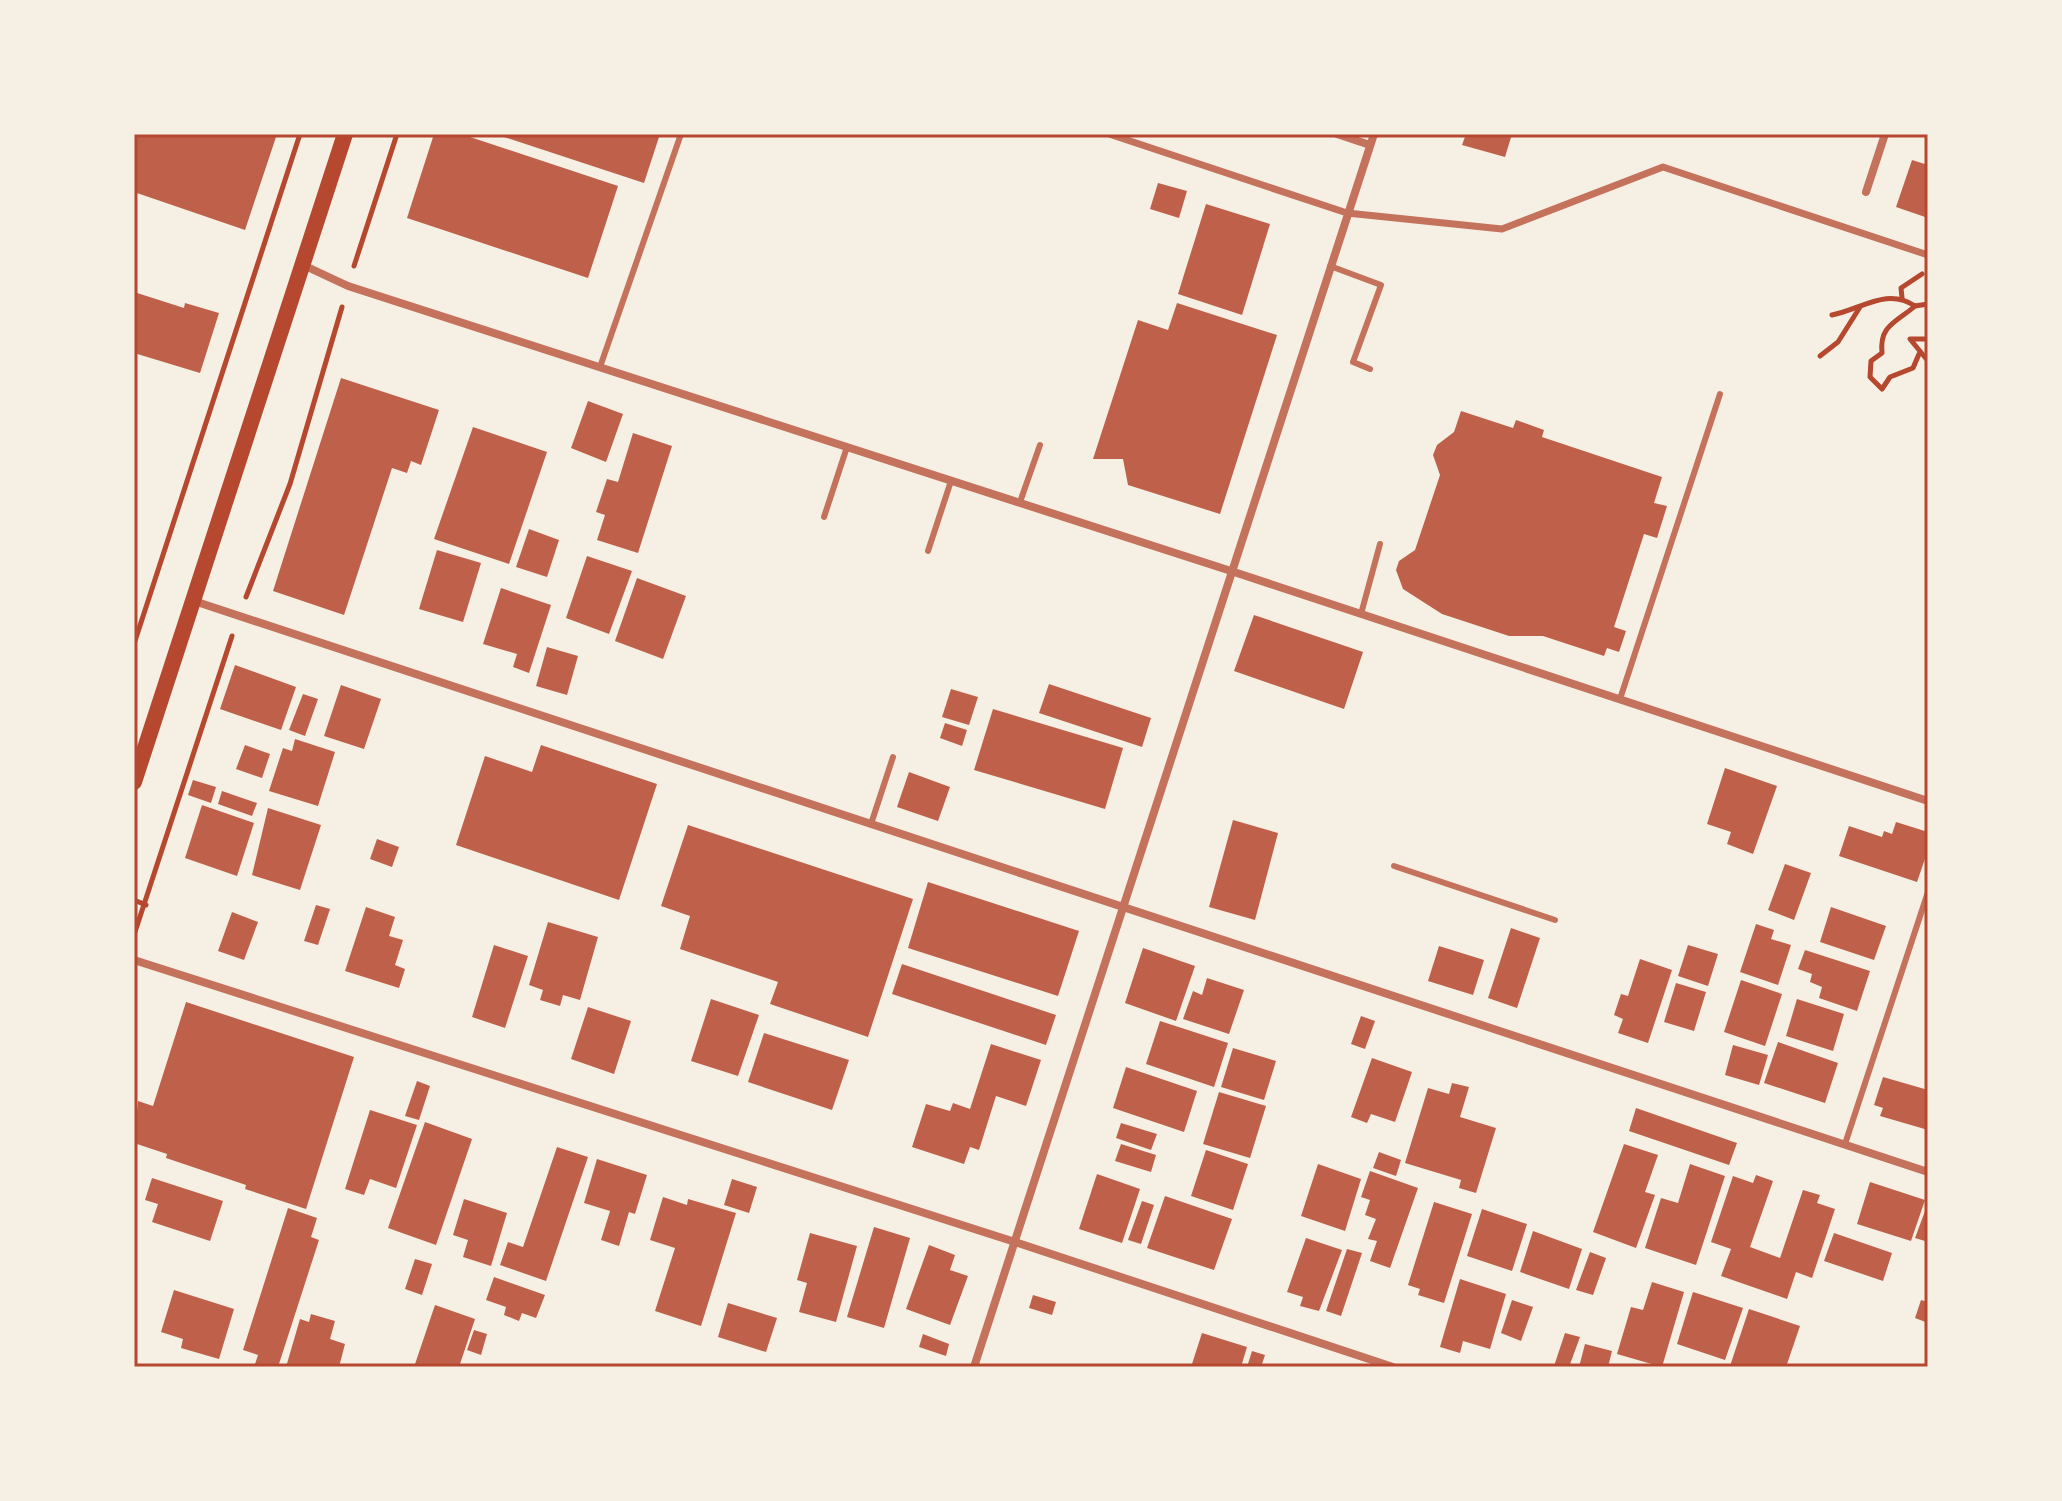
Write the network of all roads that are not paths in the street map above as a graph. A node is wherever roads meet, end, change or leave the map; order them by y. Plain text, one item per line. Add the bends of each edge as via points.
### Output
1 (345, 134) edge
2 (681, 134) edge
3 (1109, 134) edge
4 (1337, 134) edge
5 (1374, 134) edge
6 (1885, 134) edge
7 (1370, 145) junction
8 (1866, 192) dead end
9 (1347, 213) junction
10 (1928, 255) edge
11 (302, 265) junction
12 (1330, 266) junction
13 (600, 367) junction
14 (1370, 369) dead end
15 (1720, 394) dead end
16 (1040, 445) dead end
17 (847, 447) junction
18 (951, 481) junction
19 (1020, 502) junction
20 (824, 517) dead end
21 (1380, 544) dead end
22 (928, 551) dead end
23 (1231, 571) junction
24 (193, 601) junction
25 (1361, 614) junction
26 (1620, 699) junction
27 (138, 756) edge
28 (893, 757) dead end
29 (134, 782) edge
30 (1928, 801) edge
31 (871, 824) junction
32 (1394, 866) dead end
33 (1928, 892) edge
34 (1125, 907) junction
35 (1555, 920) dead end
36 (134, 960) edge
37 (1845, 1144) junction
38 (1928, 1172) edge
39 (1015, 1242) junction
40 (974, 1367) edge
41 (1393, 1367) edge

1 - 11 main road
2 - 13 lane
3 - 9 street
4 - 7 street
5 - 7 street
6 - 8 street
7 - 9 street
9 - 10 street via 1502,229 1663,167
9 - 12 street
11 - 13 street via 348,286
11 - 24 main road
12 - 14 lane via 1381,285 1353,362
12 - 23 street
13 - 17 street
15 - 26 lane
16 - 19 lane
17 - 18 street
17 - 20 lane
18 - 19 street
18 - 22 lane
19 - 23 street
21 - 25 lane
23 - 25 street
23 - 34 street
24 - 27 main road
24 - 31 street
25 - 26 street
26 - 30 street
27 - 29 main road
28 - 31 lane
31 - 34 street
32 - 35 lane
33 - 37 lane
34 - 37 street
34 - 39 street
36 - 39 street
37 - 38 street
39 - 40 street
39 - 41 street

